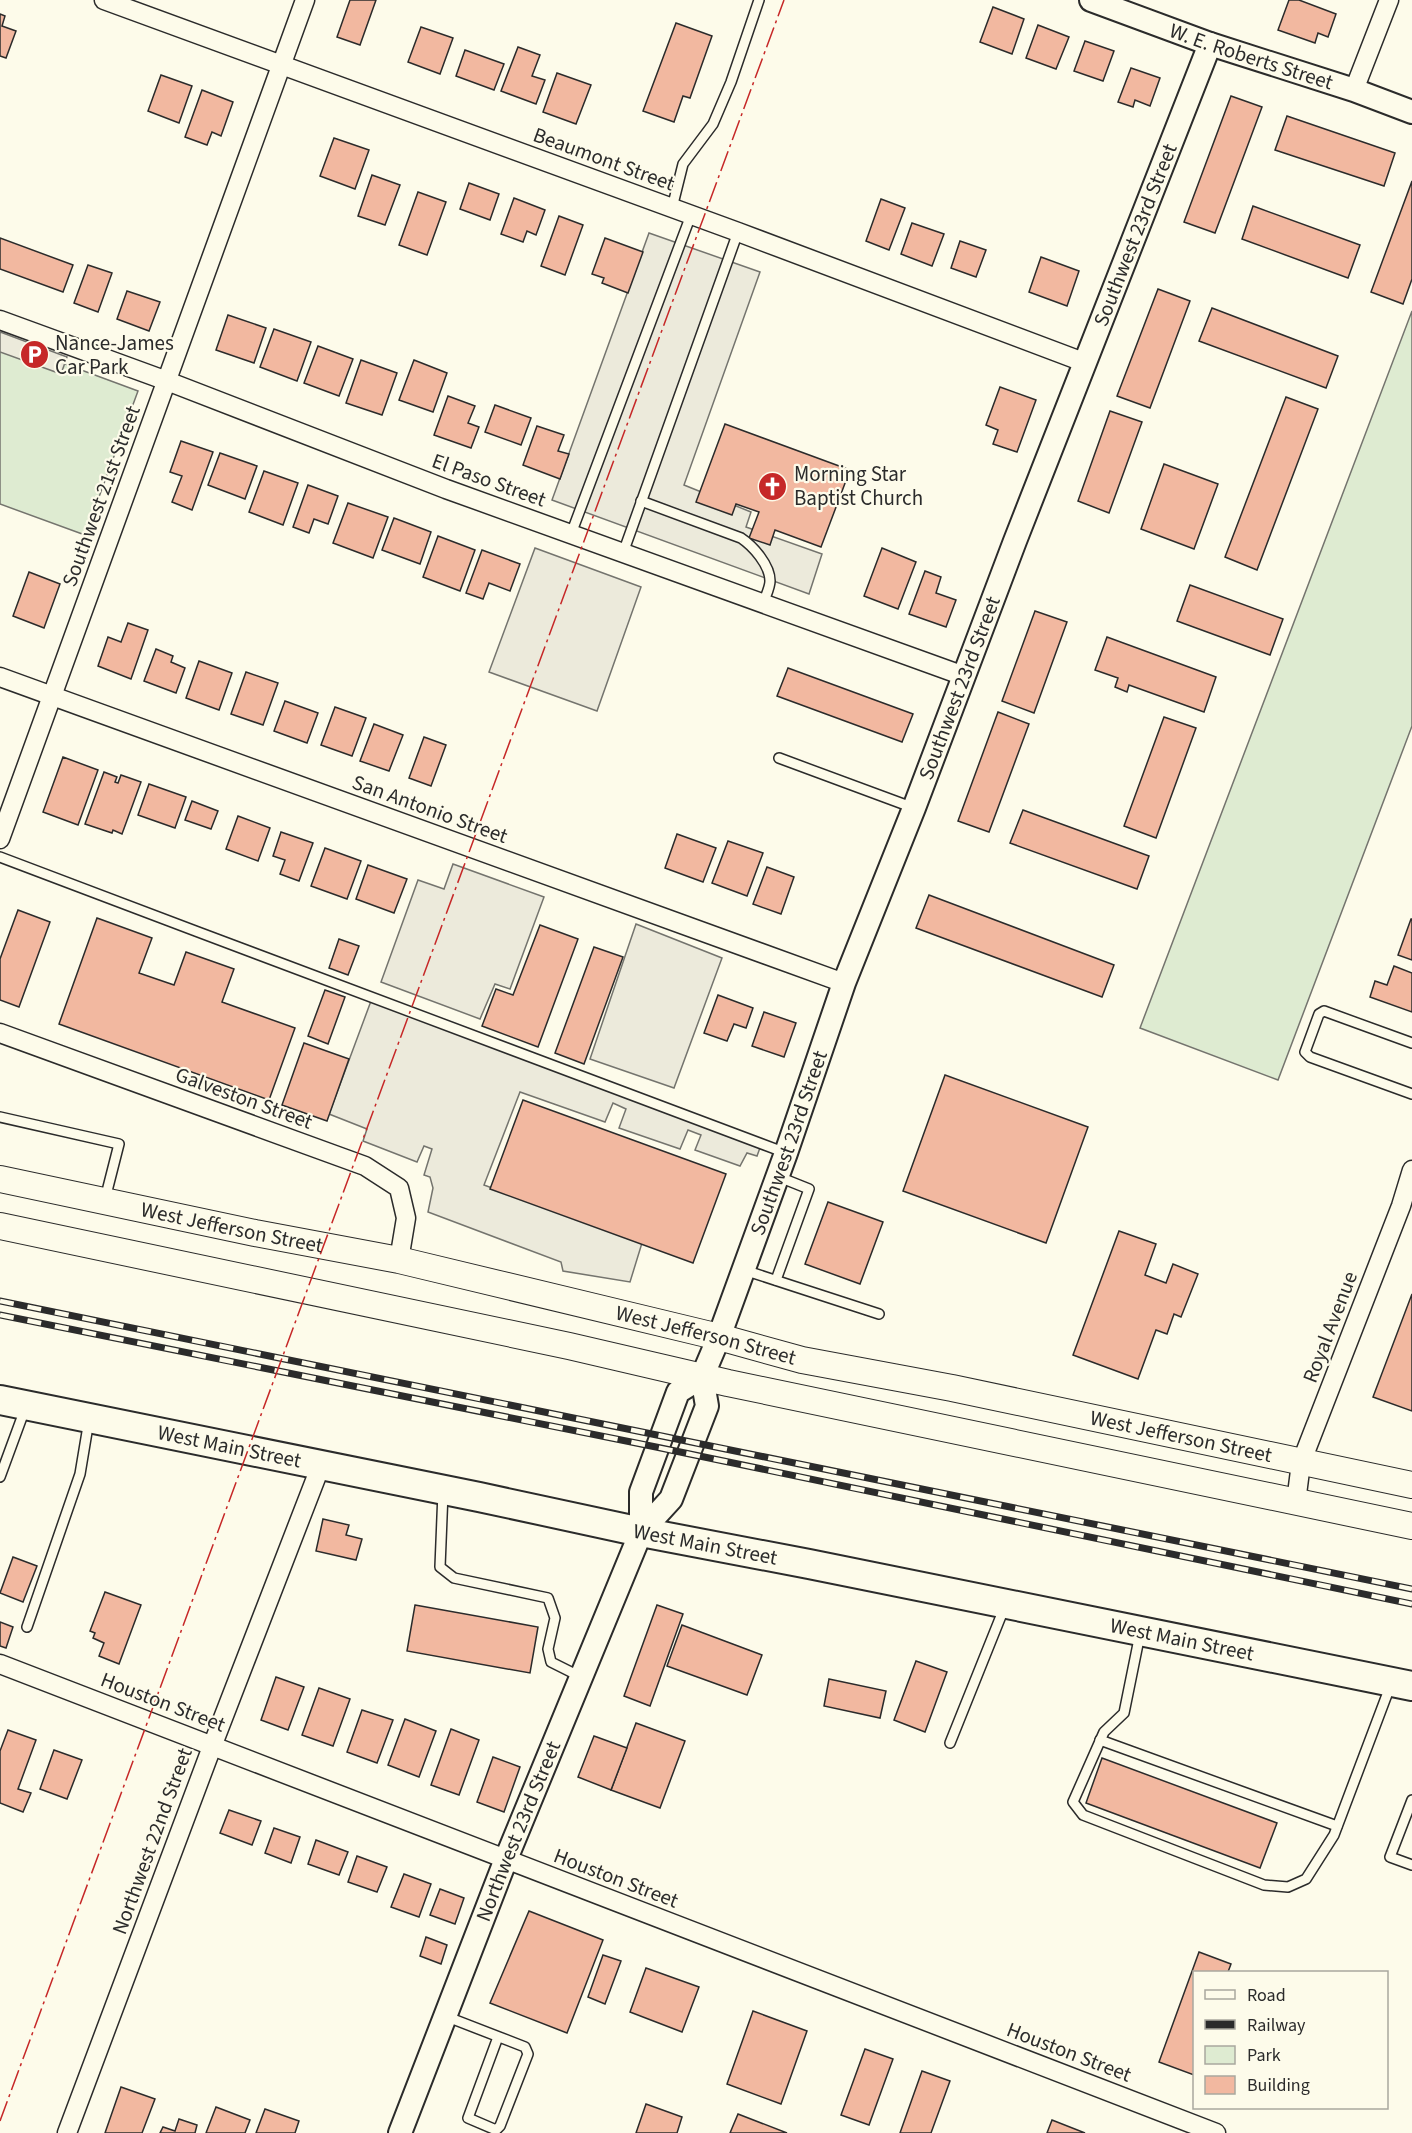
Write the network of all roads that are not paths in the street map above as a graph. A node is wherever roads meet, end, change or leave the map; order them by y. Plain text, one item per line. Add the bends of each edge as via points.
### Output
1 (104, 0) edge
2 (305, 0) edge
3 (759, 0) edge
4 (1091, 0) edge
5 (1389, 0) edge
6 (1210, 44) junction
7 (282, 64) junction
8 (1354, 90) junction
9 (1412, 112) edge
10 (672, 208) junction
11 (691, 215) junction
12 (738, 232) junction
13 (0, 320) edge
14 (1086, 363) junction
15 (166, 381) junction
16 (641, 501) junction
17 (571, 534) junction
18 (623, 553) junction
19 (763, 604) junction
20 (964, 676) junction
21 (0, 677) edge
22 (52, 697) junction
23 (779, 758) dead end
24 (914, 808) junction
25 (0, 839) edge
26 (0, 857) edge
27 (844, 983) junction
28 (0, 1033) edge
29 (1412, 1043) edge
30 (1412, 1094) edge
31 (0, 1117) edge
32 (786, 1153) junction
33 (1412, 1170) edge
34 (778, 1176) junction
35 (0, 1179) edge
36 (105, 1201) junction
37 (1407, 1207) edge
38 (0, 1226) edge
39 (399, 1260) junction
40 (744, 1270) junction
41 (776, 1280) junction
42 (879, 1314) dead end
43 (719, 1337) junction
44 (702, 1377) junction
45 (1019, 1402) junction
46 (13, 1403) edge
47 (89, 1418) junction
48 (1014, 1442) junction
49 (1301, 1463) junction
50 (321, 1465) junction
51 (0, 1478) edge
52 (1412, 1485) edge
53 (443, 1490) junction
54 (1296, 1502) junction
55 (1412, 1526) edge
56 (641, 1532) junction
57 (1006, 1603) junction
58 (27, 1627) dead end
59 (1140, 1631) junction
60 (0, 1664) edge
61 (581, 1677) junction
62 (1402, 1684) edge
63 (1100, 1740) junction
64 (950, 1743) dead end
65 (213, 1744) junction
66 (1412, 1800) edge
67 (1337, 1826) junction
68 (506, 1859) junction
69 (1412, 1865) edge
70 (445, 2016) junction
71 (498, 2037) junction
72 (406, 2131) edge
73 (67, 2133) edge
74 (1216, 2133) edge

1 - 7 street, Beaumont Street
2 - 7 street, Southwest 21st Street
3 - 10 lane via 713,124 683,164
4 - 6 street, W. E. Roberts Street
5 - 8 street
6 - 8 street, W. E. Roberts Street
6 - 14 street, Southwest 23rd Street
7 - 10 street, Beaumont Street
7 - 15 street, Southwest 21st Street
8 - 9 street, W. E. Roberts Street
10 - 11 street, Beaumont Street
11 - 12 street, Beaumont Street
11 - 17 lane
12 - 14 street, Beaumont Street
12 - 16 lane
13 - 15 street, El Paso Street
14 - 20 street, Southwest 23rd Street
15 - 17 street, El Paso Street
15 - 22 street, Southwest 21st Street
16 - 18 lane
16 - 19 lane via 749,544 769,572 770,583
17 - 18 street, El Paso Street
18 - 19 street, El Paso Street
19 - 20 street, El Paso Street
20 - 24 street, Southwest 23rd Street
21 - 22 street, San Antonio Street
22 - 25 street, Southwest 21st Street
22 - 27 street, San Antonio Street
23 - 24 lane
24 - 27 street, Southwest 23rd Street
26 - 32 lane
27 - 32 street, Southwest 23rd Street
28 - 39 street, Galveston Street via 365,1166 399,1188 406,1218
29 - 30 lane via 1324,1011 1319,1014 1305,1052
31 - 36 lane via 119,1144
32 - 34 street, Southwest 23rd Street
33 - 37 street, Royal Avenue
34 - 40 street, Southwest 23rd Street
34 - 41 lane via 809,1189
35 - 36 main road, West Jefferson Street
36 - 39 main road, West Jefferson Street
37 - 49 street, Royal Avenue
38 - 44 main road, West Jefferson Street
39 - 43 main road, West Jefferson Street
40 - 41 lane
40 - 43 street, Southwest 23rd Street
41 - 42 lane
43 - 44 street
43 - 45 main road, West Jefferson Street via 802,1360
44 - 48 main road, West Jefferson Street
44 - 56 street, Northwest 23rd Street via 707,1406 671,1499
44 - 56 street, Northwest 23rd Street via 678,1392 640,1492
45 - 48 main road
45 - 49 main road, West Jefferson Street
46 - 47 main road, West Main Street
46 - 51 lane
47 - 50 main road, West Main Street
47 - 58 lane via 80,1474
48 - 54 main road, West Jefferson Street
49 - 52 main road, West Jefferson Street
49 - 54 street, Royal Avenue
50 - 53 main road, West Main Street
50 - 65 street, Northwest 22nd Street
53 - 56 main road, West Main Street
53 - 61 lane via 440,1567 454,1578 548,1598 555,1618 548,1649 551,1662
54 - 55 main road, West Jefferson Street
56 - 57 main road, West Main Street
56 - 61 street, Northwest 23rd Street
57 - 59 main road, West Main Street
57 - 64 lane
59 - 62 main road, West Main Street
59 - 63 lane via 1124,1713
60 - 65 street, Houston Street
61 - 68 street, Northwest 23rd Street
62 - 67 lane
63 - 67 lane
63 - 67 lane via 1073,1802 1083,1815 1264,1885 1288,1887 1306,1879
65 - 68 street, Houston Street
65 - 73 street, Northwest 22nd Street
66 - 69 lane via 1390,1857
68 - 70 street, Northwest 23rd Street
68 - 74 street, Houston Street
70 - 71 lane
70 - 72 street, Northwest 23rd Street
71 - 71 lane via 525,2047 528,2054 496,2130 468,2118

